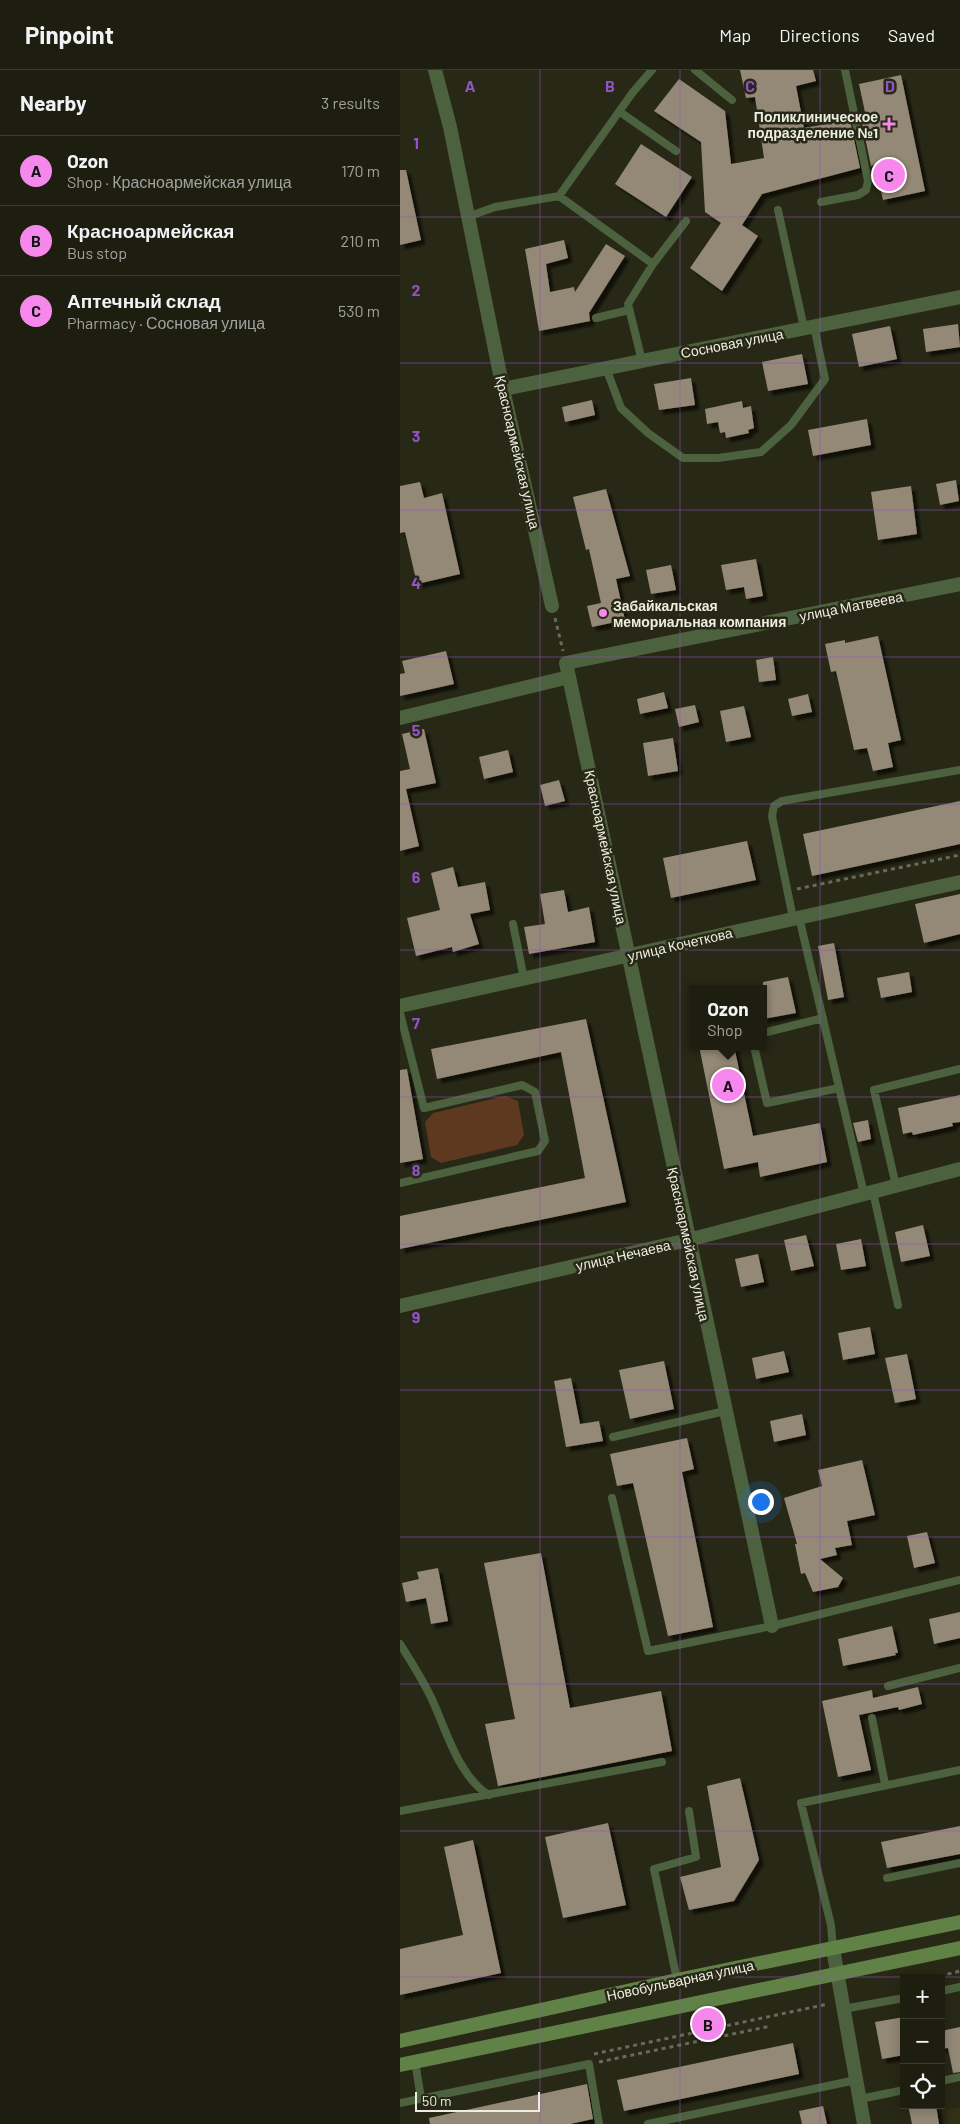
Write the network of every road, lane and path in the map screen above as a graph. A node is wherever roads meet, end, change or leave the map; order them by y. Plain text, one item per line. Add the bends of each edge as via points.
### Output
1 (435, 70) edge
2 (651, 70) edge
3 (695, 70) edge
4 (845, 70) edge
5 (732, 100) dead end
6 (620, 112) junction
7 (676, 151) dead end
8 (559, 196) junction
9 (821, 202) dead end
10 (778, 210) dead end
11 (470, 216) junction
12 (686, 220) dead end
13 (653, 264) junction
14 (960, 297) edge
15 (629, 310) junction
16 (596, 318) dead end
17 (809, 327) junction
18 (642, 361) junction
19 (606, 368) junction
20 (503, 389) junction
21 (960, 584) edge
22 (552, 606) joint
23 (567, 670) junction
24 (400, 718) edge
25 (960, 770) edge
26 (960, 855) edge
27 (960, 882) edge
28 (787, 891) junction
29 (796, 917) junction
30 (513, 924) dead end
31 (630, 955) junction
32 (524, 979) junction
33 (400, 1006) edge
34 (400, 1013) edge
35 (823, 1018) junction
36 (767, 1032) edge
37 (755, 1050) edge
38 (960, 1070) edge
39 (839, 1088) junction
40 (960, 1169) edge
41 (400, 1183) edge
42 (896, 1186) junction
43 (869, 1193) junction
44 (688, 1240) junction
45 (400, 1305) edge
46 (898, 1305) dead end
47 (726, 1411) junction
48 (613, 1437) dead end
49 (612, 1498) dead end
50 (960, 1580) edge
51 (772, 1626) junction
52 (400, 1644) edge
53 (960, 1671) edge
54 (888, 1686) dead end
55 (872, 1718) dead end
56 (662, 1762) dead end
57 (960, 1770) edge
58 (885, 1784) junction
59 (489, 1795) junction
60 (400, 1811) edge
61 (689, 1811) dead end
62 (960, 1863) edge
63 (887, 1878) dead end
64 (960, 1922) edge
65 (960, 1948) edge
66 (833, 1949) junction
67 (960, 1970) edge
68 (837, 1974) junction
69 (945, 1974) edge
70 (677, 1980) junction
71 (960, 1987) edge
72 (945, 1989) edge
73 (900, 1998) edge
74 (842, 2005) junction
75 (771, 2026) dead end
76 (400, 2041) edge
77 (591, 2054) dead end
78 (415, 2062) junction
79 (589, 2064) junction
80 (400, 2065) edge
81 (960, 2077) edge
82 (856, 2080) junction
83 (945, 2080) edge
84 (900, 2091) edge
85 (421, 2098) junction
86 (860, 2099) junction
87 (400, 2103) edge
88 (599, 2124) edge
89 (648, 2124) edge
90 (864, 2124) edge

1 - 11 street, Красноармейская улица
2 - 6 lane
3 - 5 lane
4 - 9 lane via 868,180 866,190 858,195
6 - 7 lane
6 - 8 lane
8 - 11 lane via 495,207
8 - 13 lane
10 - 17 lane
11 - 20 street, Красноармейская улица
12 - 13 lane
13 - 15 lane via 628,304
14 - 17 street, Сосновая улица
15 - 16 lane
15 - 18 lane
17 - 18 street, Сосновая улица
17 - 19 lane via 825,379 792,425 761,452 718,458 683,458 648,433 621,408
18 - 19 street, Сосновая улица
19 - 20 street, Сосновая улица
20 - 22 street, Красноармейская улица
21 - 23 street, улица Матвеева
22 - 23 path
23 - 24 street, улица Матвеева
23 - 31 street, Красноармейская улица
25 - 28 lane via 782,801 774,806 772,816
26 - 28 path
27 - 29 street, улица Кочеткова
28 - 29 lane
29 - 31 street, улица Кочеткова
29 - 35 lane
30 - 32 lane
31 - 32 street, улица Кочеткова
31 - 44 street, Красноармейская улица
32 - 33 street, улица Кочеткова
34 - 41 lane via 424,1108 522,1085 534,1092 544,1141 538,1151
35 - 36 lane
35 - 39 lane
37 - 39 lane via 767,1103
38 - 42 lane via 874,1090
39 - 43 lane
40 - 42 street, улица Нечаева
42 - 43 street, улица Нечаева
43 - 44 street, улица Нечаева
43 - 46 lane
44 - 45 street, улица Нечаева
44 - 47 street, Красноармейская улица
47 - 48 lane
47 - 51 street, Красноармейская улица
49 - 51 lane via 648,1651
50 - 51 lane
52 - 59 lane via 434,1703 448,1739 470,1777
53 - 54 lane
55 - 58 lane
56 - 59 lane
57 - 58 lane
58 - 66 lane via 800,1803
59 - 60 lane
61 - 70 lane via 696,1857 654,1870
62 - 63 lane
64 - 66 main road, Новобульварная улица
65 - 68 main road, Новобульварная улица
66 - 68 street
66 - 70 main road, Новобульварная улица
67 - 69 path
68 - 74 street
68 - 78 main road, Новобульварная улица
70 - 76 main road, Новобульварная улица
71 - 72 lane
73 - 74 lane
74 - 77 path
74 - 82 street
75 - 79 path
78 - 80 main road, Новобульварная улица
78 - 85 lane
79 - 85 lane
79 - 88 lane
81 - 83 lane
82 - 86 street
82 - 89 lane
84 - 86 lane
85 - 87 lane
86 - 90 street

